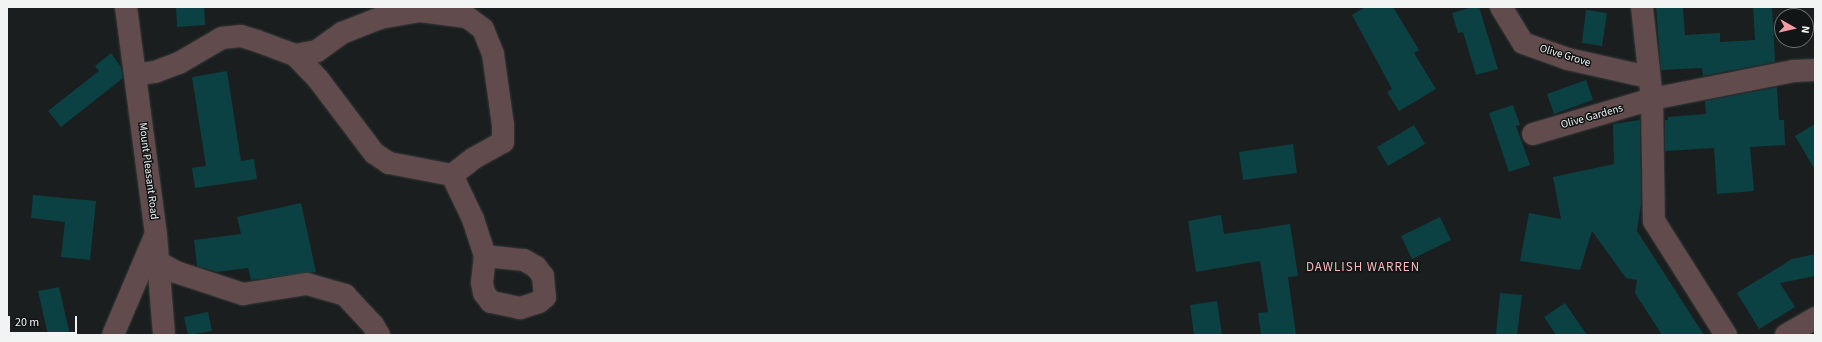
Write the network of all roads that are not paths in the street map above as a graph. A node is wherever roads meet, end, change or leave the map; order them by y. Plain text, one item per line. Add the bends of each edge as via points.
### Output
1 (126, 7) edge
2 (1501, 7) edge
3 (1642, 7) edge
4 (295, 55) junction
5 (1815, 70) edge
6 (135, 75) junction
7 (1648, 77) junction
8 (1652, 99) junction
9 (1533, 134) dead end
10 (452, 175) junction
11 (156, 234) junction
12 (485, 256) dead end
13 (158, 262) junction
14 (1815, 318) edge
15 (113, 335) edge
16 (164, 335) edge
17 (379, 335) edge
18 (1726, 335) edge
19 (1786, 335) edge

1 - 6 street, Mount Pleasant Road
2 - 7 street, Olive Grove via 1523,43 1568,59
3 - 7 street
4 - 6 street via 240,36 222,38 199,54 155,72
4 - 10 street via 318,79 374,153 390,163
4 - 10 street via 317,51 342,33 380,18 420,11 467,17 478,25 483,29 493,54 503,142 474,158
5 - 8 street, Olive Gardens via 1794,71
6 - 11 street, Mount Pleasant Road
7 - 8 street
8 - 9 street, Olive Gardens
8 - 18 street via 1654,221
10 - 12 street via 473,219
11 - 13 street, Mount Pleasant Road
11 - 15 street
13 - 16 street, Mount Pleasant Road
13 - 17 street via 176,272 243,294 307,284 345,296 373,325
14 - 19 street

